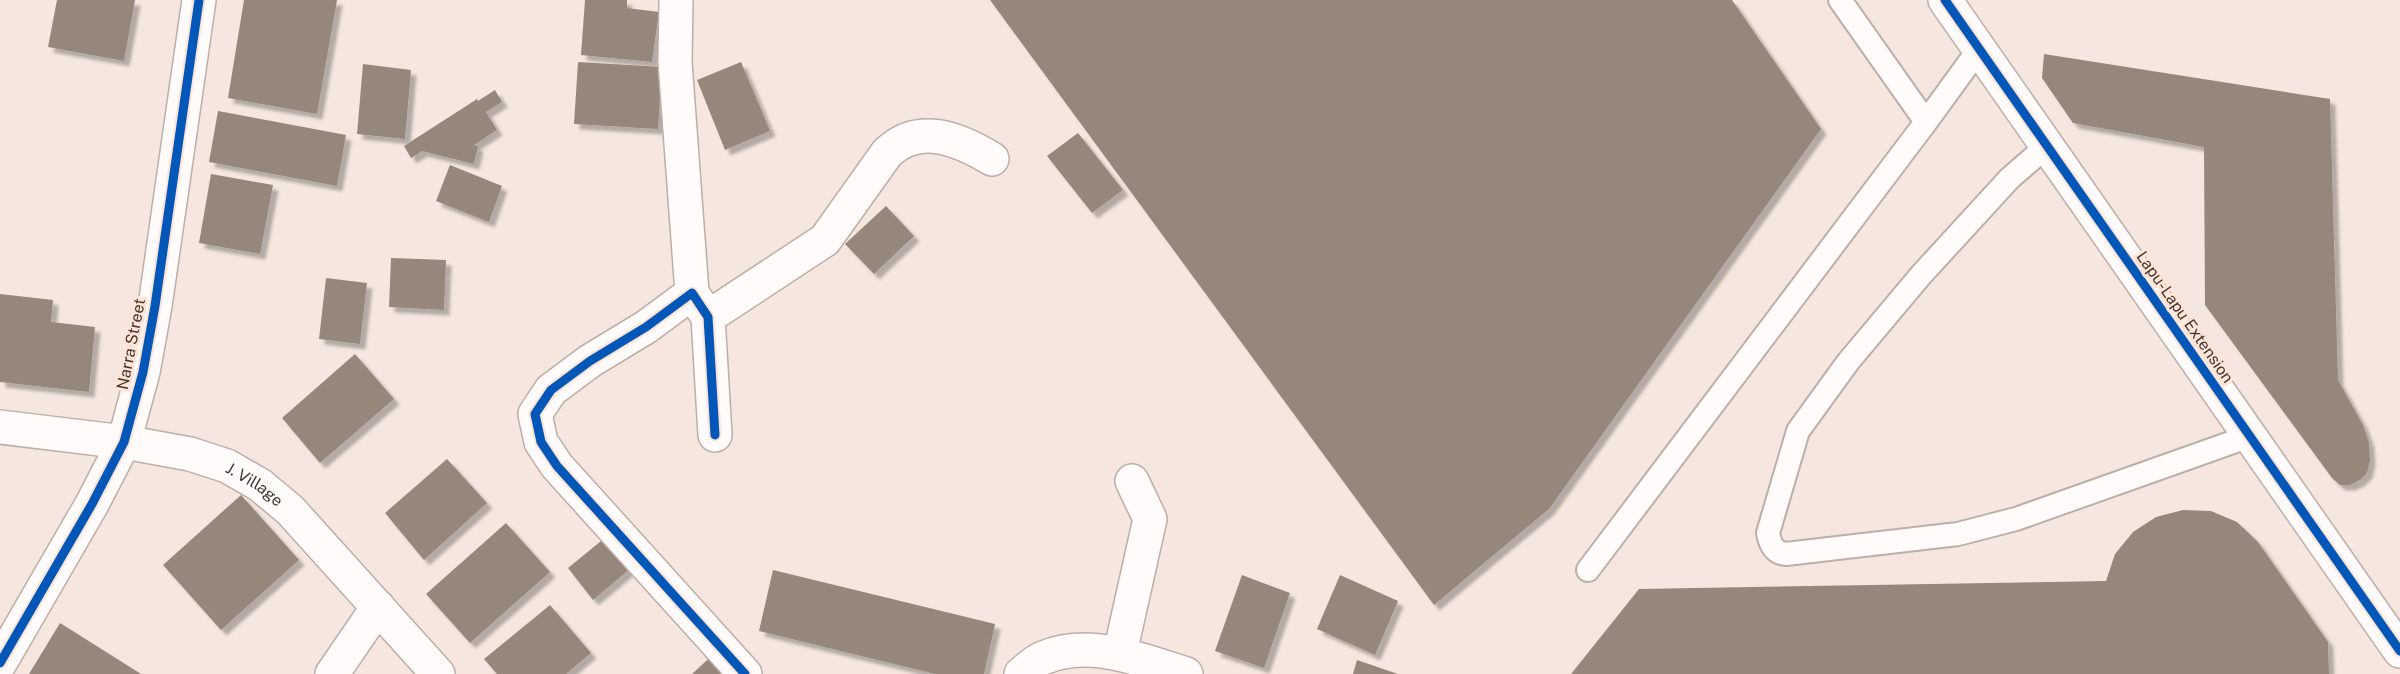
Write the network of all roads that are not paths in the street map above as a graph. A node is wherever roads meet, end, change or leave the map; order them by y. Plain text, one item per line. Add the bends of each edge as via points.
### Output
1 (199, 0) edge
2 (676, 0) edge
3 (1840, 0) edge
4 (1945, 0) edge
5 (1979, 49) junction
6 (1926, 122) junction
7 (2047, 146) junction
8 (992, 159) dead end
9 (700, 305) junction
10 (0, 427) edge
11 (715, 435) dead end
12 (2250, 436) junction
13 (124, 442) junction
14 (1132, 481) dead end
15 (1588, 570) dead end
16 (378, 607) junction
17 (2400, 651) edge
18 (1120, 653) junction
19 (0, 663) edge
20 (332, 674) edge
21 (438, 674) edge
22 (745, 674) edge
23 (1021, 674) edge
24 (1186, 674) edge

1 - 13 street, Narra Street via 155,306
2 - 9 street via 675,62
3 - 6 lane
4 - 5 street, Lapu-Lapu Extension
5 - 6 lane
5 - 7 street, Lapu-Lapu Extension
6 - 15 lane
7 - 12 street, Lapu-Lapu Extension
7 - 12 lane via 2010,178 1921,275 1848,362 1798,430 1768,533 1774,548 1779,554 1786,554 1958,534 2016,519
8 - 9 street via 970,145 934,135 897,144 825,240
9 - 11 street
9 - 22 street via 646,327 590,361 551,390 535,414 541,442 557,466
10 - 13 street, J. Village
12 - 17 street, Lapu-Lapu Extension
13 - 16 street, J. Village via 200,457 227,466 260,485 290,510
13 - 19 street, Narra Street
14 - 18 street via 1150,519
16 - 20 street
16 - 21 street, J. Village
18 - 23 street via 1073,649 1041,658
18 - 24 street

